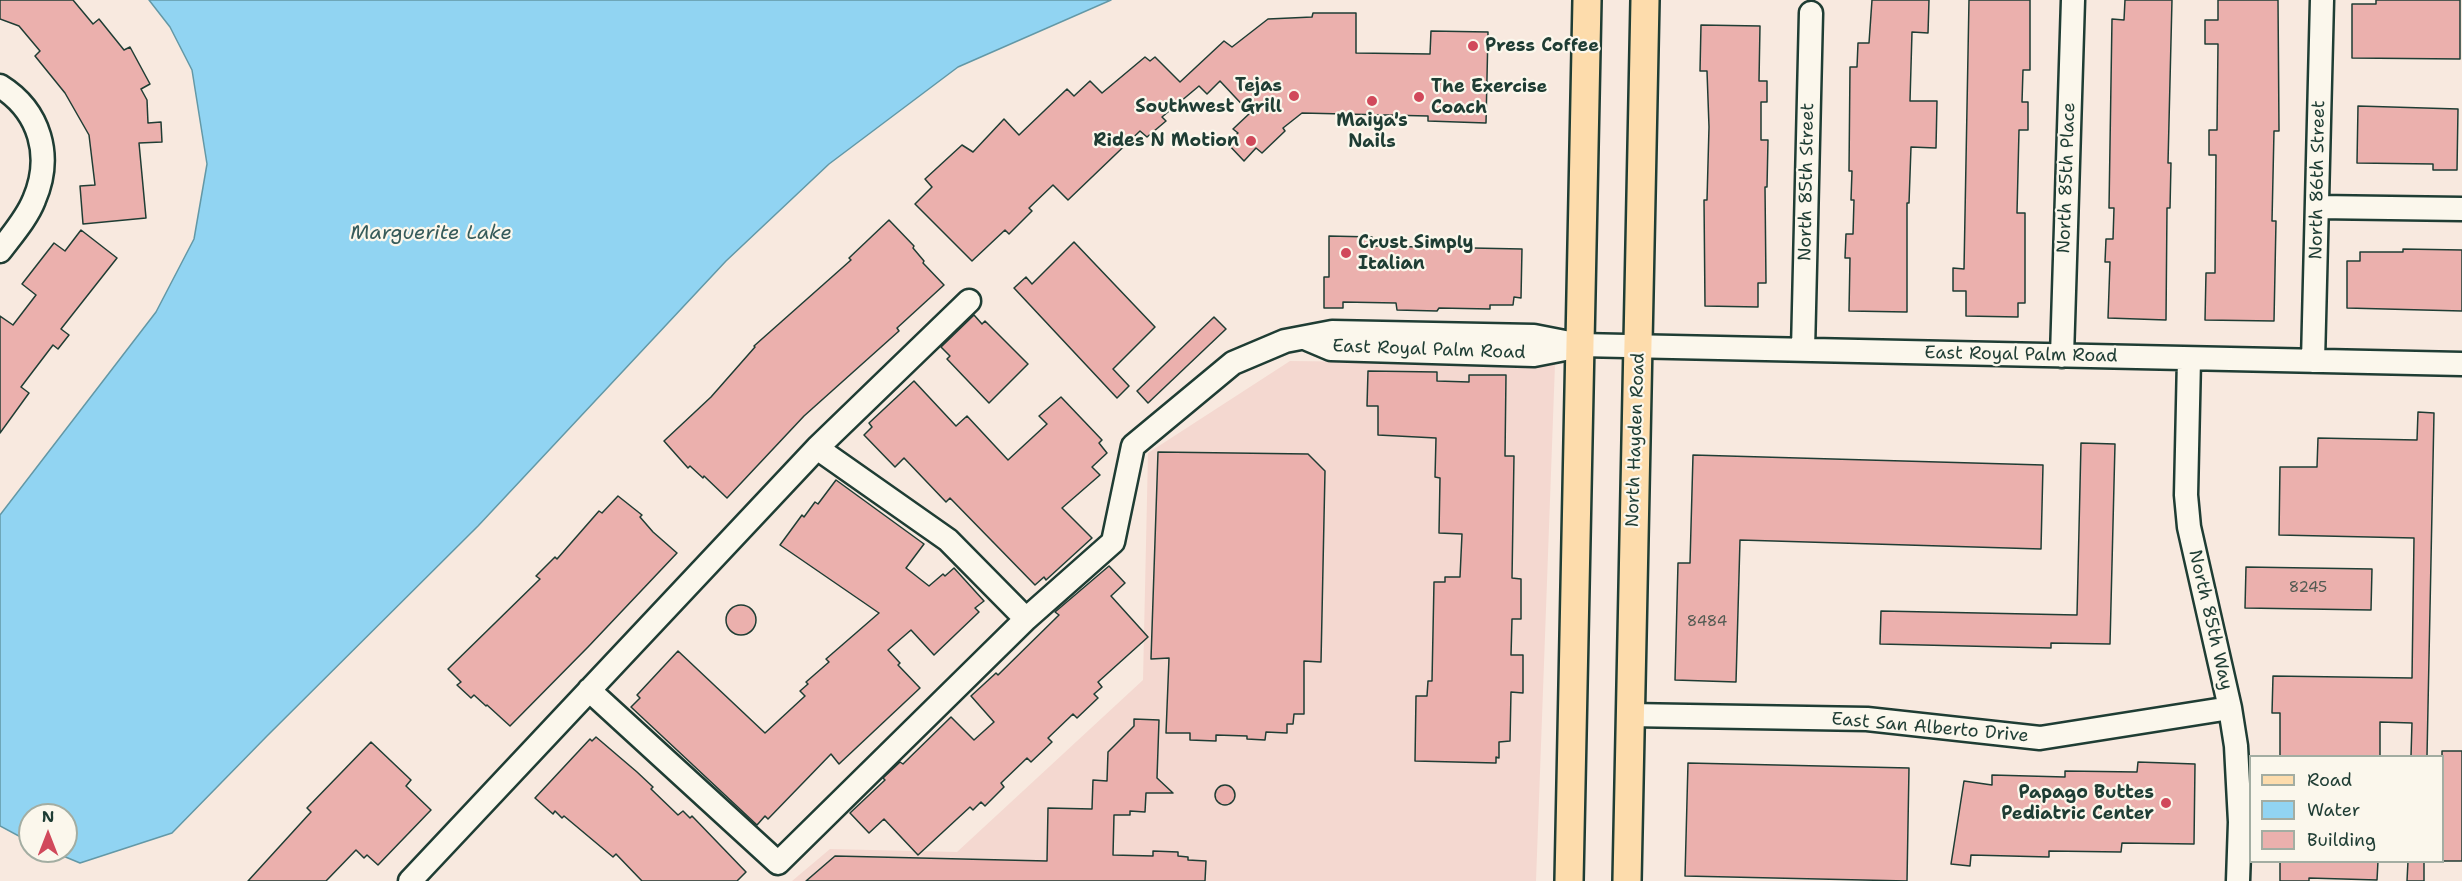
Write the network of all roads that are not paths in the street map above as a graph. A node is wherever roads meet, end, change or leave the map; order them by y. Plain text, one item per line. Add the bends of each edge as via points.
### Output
1 (1587, 0) edge
2 (1645, 0) edge
3 (2073, 0) edge
4 (2322, 0) edge
5 (1811, 13) dead end
6 (0, 86) edge
7 (2318, 207) junction
8 (2462, 209) edge
9 (0, 251) edge
10 (969, 301) dead end
11 (1580, 345) junction
12 (1639, 346) junction
13 (1803, 350) junction
14 (2062, 356) junction
15 (2189, 359) junction
16 (2313, 361) junction
17 (2462, 364) edge
18 (817, 448) junction
19 (1026, 619) junction
20 (589, 690) junction
21 (2230, 708) junction
22 (1629, 715) junction
23 (410, 881) edge
24 (1569, 881) edge
25 (1627, 881) edge
26 (2238, 881) edge

1 - 11 main road
2 - 12 main road, North Hayden Road
3 - 14 street, North 85th Place
4 - 7 street, North 86th Street
5 - 13 street, North 85th Street
6 - 9 street via 16,96 36,126 43,145 34,200
7 - 8 street
7 - 16 street, North 86th Street
10 - 18 street
11 - 12 street, East Royal Palm Road
11 - 19 street, East Royal Palm Road via 1534,336 1332,332 1285,341 1233,363 1133,446 1113,542
11 - 24 main road
12 - 13 street, East Royal Palm Road
12 - 22 main road, North Hayden Road
13 - 14 street, East Royal Palm Road
14 - 15 street, East Royal Palm Road
15 - 16 street, East Royal Palm Road
15 - 21 street, North 85th Way via 2189,527
16 - 17 street, East Royal Palm Road
18 - 19 street via 948,540
18 - 20 street
19 - 20 street, East Royal Palm Road via 778,863
20 - 23 street
21 - 22 street, East San Alberto Drive via 2040,738 1867,719
21 - 26 street, North 85th Way via 2240,822
22 - 25 main road, North Hayden Road

